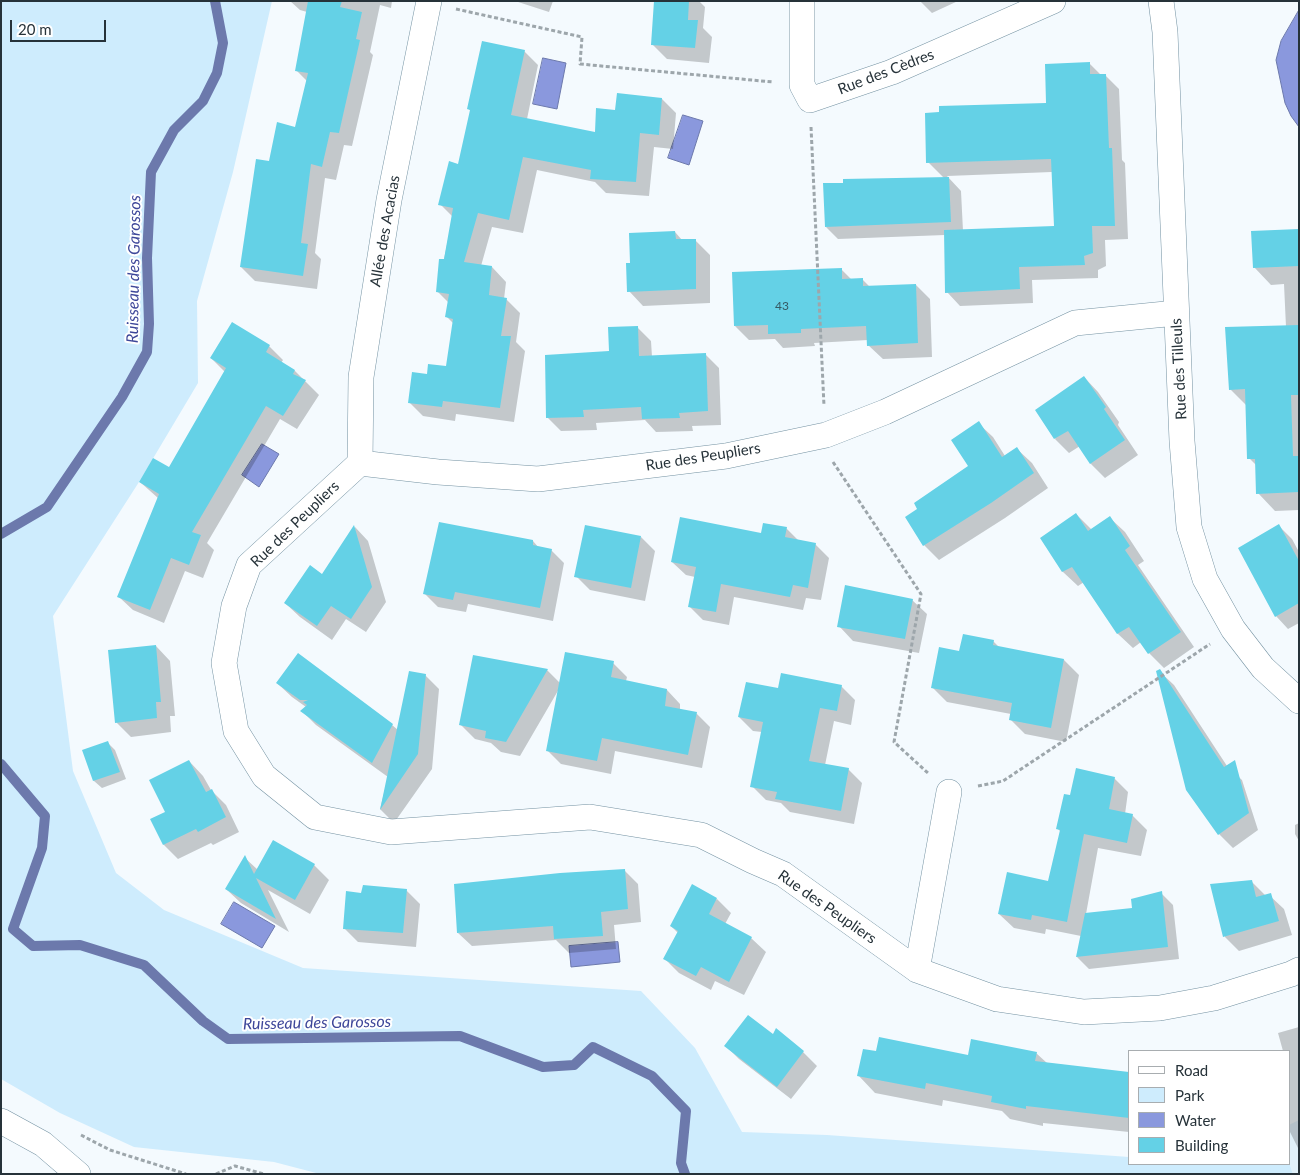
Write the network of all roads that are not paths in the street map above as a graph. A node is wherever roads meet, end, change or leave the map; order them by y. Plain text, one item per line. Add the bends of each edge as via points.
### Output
1 (802, 1) edge
2 (1053, 1) edge
3 (1161, 1) edge
4 (428, 2) edge
5 (1176, 313) junction
6 (360, 463) junction
7 (1299, 701) edge
8 (949, 792) dead end
9 (917, 970) junction
10 (1299, 970) edge
11 (1, 1121) edge
12 (78, 1174) edge

1 - 2 street, Rue des Cèdres via 806,93 892,72
3 - 5 street, Rue des Tilleuls via 1165,32
4 - 6 street, Allée des Acacias via 389,200 360,377
5 - 6 street, Rue des Peupliers via 1075,323 885,412 826,435 726,456 538,479
5 - 7 street, Rue des Tilleuls via 1189,527 1205,579 1233,629 1263,668
6 - 9 street, Rue des Peupliers via 249,566 234,606 224,663 236,731 264,776 315,817 392,832 590,817 701,835 783,874
8 - 9 street
9 - 10 street, Rue des Peupliers via 997,999 1084,1012 1160,1008 1214,998
11 - 12 street via 43,1144

